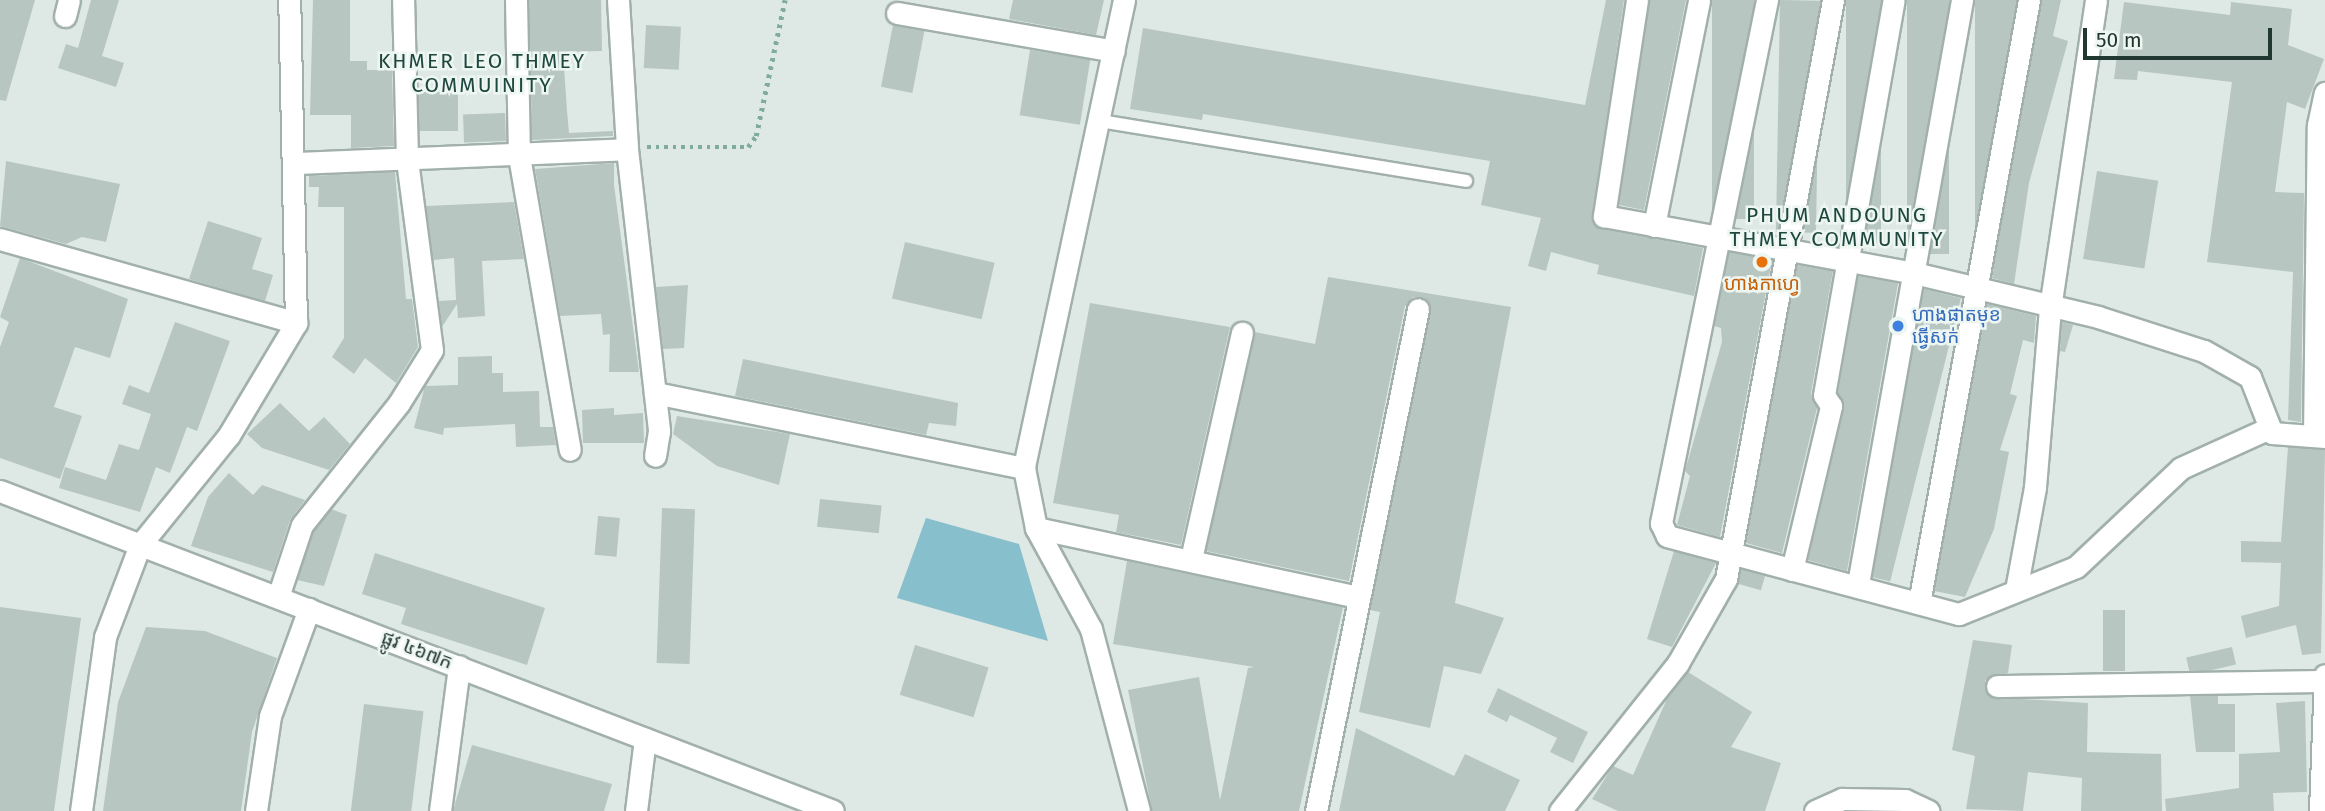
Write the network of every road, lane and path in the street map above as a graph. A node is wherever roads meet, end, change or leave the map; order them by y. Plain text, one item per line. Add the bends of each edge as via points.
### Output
1 (289, 0) edge
2 (403, 0) edge
3 (516, 0) edge
4 (618, 0) edge
5 (785, 0) edge
6 (1124, 0) edge
7 (1637, 0) edge
8 (1699, 0) edge
9 (1767, 0) edge
10 (1833, 0) edge
11 (1894, 0) edge
12 (1962, 0) edge
13 (2029, 0) edge
14 (2096, 0) edge
15 (897, 13) dead end
16 (1114, 51) junction
17 (2325, 93) edge
18 (1100, 121) junction
19 (627, 149) junction
20 (519, 156) junction
21 (407, 159) junction
22 (296, 163) junction
23 (1466, 181) dead end
24 (2323, 191) edge
25 (1654, 226) junction
26 (1720, 238) junction
27 (0, 239) edge
28 (1789, 250) junction
29 (1852, 261) junction
30 (1913, 273) junction
31 (1979, 290) junction
32 (2050, 308) junction
33 (1419, 309) dead end
34 (296, 323) junction
35 (1242, 333) dead end
36 (655, 393) junction
37 (2269, 428) junction
38 (2319, 436) edge
39 (570, 450) dead end
40 (655, 456) dead end
41 (1024, 468) junction
42 (0, 491) edge
43 (1036, 528) junction
44 (141, 545) junction
45 (1733, 552) junction
46 (1191, 559) junction
47 (1792, 570) junction
48 (1858, 584) junction
49 (2016, 590) junction
50 (278, 597) junction
51 (1359, 597) junction
52 (1919, 603) junction
53 (309, 609) junction
54 (459, 666) junction
55 (2325, 675) edge
56 (2325, 681) edge
57 (1997, 686) dead end
58 (2324, 729) edge
59 (645, 738) junction
60 (81, 811) edge
61 (256, 811) edge
62 (440, 811) edge
63 (636, 811) edge
64 (834, 811) edge
65 (1139, 811) edge
66 (1316, 811) edge
67 (1560, 811) edge
68 (1815, 811) edge
69 (1928, 811) edge
70 (2320, 811) edge

1 - 22 street
2 - 21 street
3 - 20 street
4 - 19 street
5 - 19 path via 756,136 748,147
6 - 16 street
7 - 25 street via 1601,212
8 - 25 street
9 - 26 street
10 - 28 street
11 - 29 street
12 - 30 street
13 - 31 street
14 - 32 street
15 - 16 street
16 - 18 street
17 - 24 street via 2318,125
18 - 23 lane
18 - 41 street
19 - 20 street
19 - 36 street
20 - 21 street
20 - 39 street
21 - 22 street
21 - 50 street via 432,350 399,403 302,524
22 - 34 street
24 - 38 street
25 - 26 street
26 - 28 street
26 - 45 street via 1661,523 1679,542
27 - 34 street
28 - 29 street
28 - 45 street
29 - 30 street
29 - 47 street via 1824,395 1832,406
30 - 31 street
30 - 48 street
31 - 32 street
31 - 52 street
32 - 37 street via 2204,351 2250,377
32 - 49 street via 2035,487
33 - 51 street
34 - 44 street via 229,435
35 - 46 street
36 - 40 street
36 - 41 street
37 - 38 street via 2278,435
37 - 49 street via 2181,468 2076,567
41 - 43 street
42 - 44 street, ផ្លូវ ៤៦៧ក
43 - 46 street
43 - 65 street via 1091,629
44 - 50 street, ផ្លូវ ៤៦៧ក
44 - 60 street via 105,637
45 - 47 street
45 - 67 street via 1711,616
46 - 51 street
47 - 48 street via 1846,588
48 - 52 street
49 - 52 street via 1959,614
50 - 53 street, ផ្លូវ ៤៦៧ក
51 - 66 street
53 - 54 street, ផ្លូវ ៤៦៧ក
53 - 61 street via 270,716
54 - 59 street, ផ្លូវ ៤៦៧ក
54 - 62 street
55 - 56 street
56 - 57 street
56 - 58 street
58 - 70 street
59 - 63 street
59 - 64 street, ផ្លូវ ៤៦៧ក
68 - 69 street via 1842,799 1905,800

